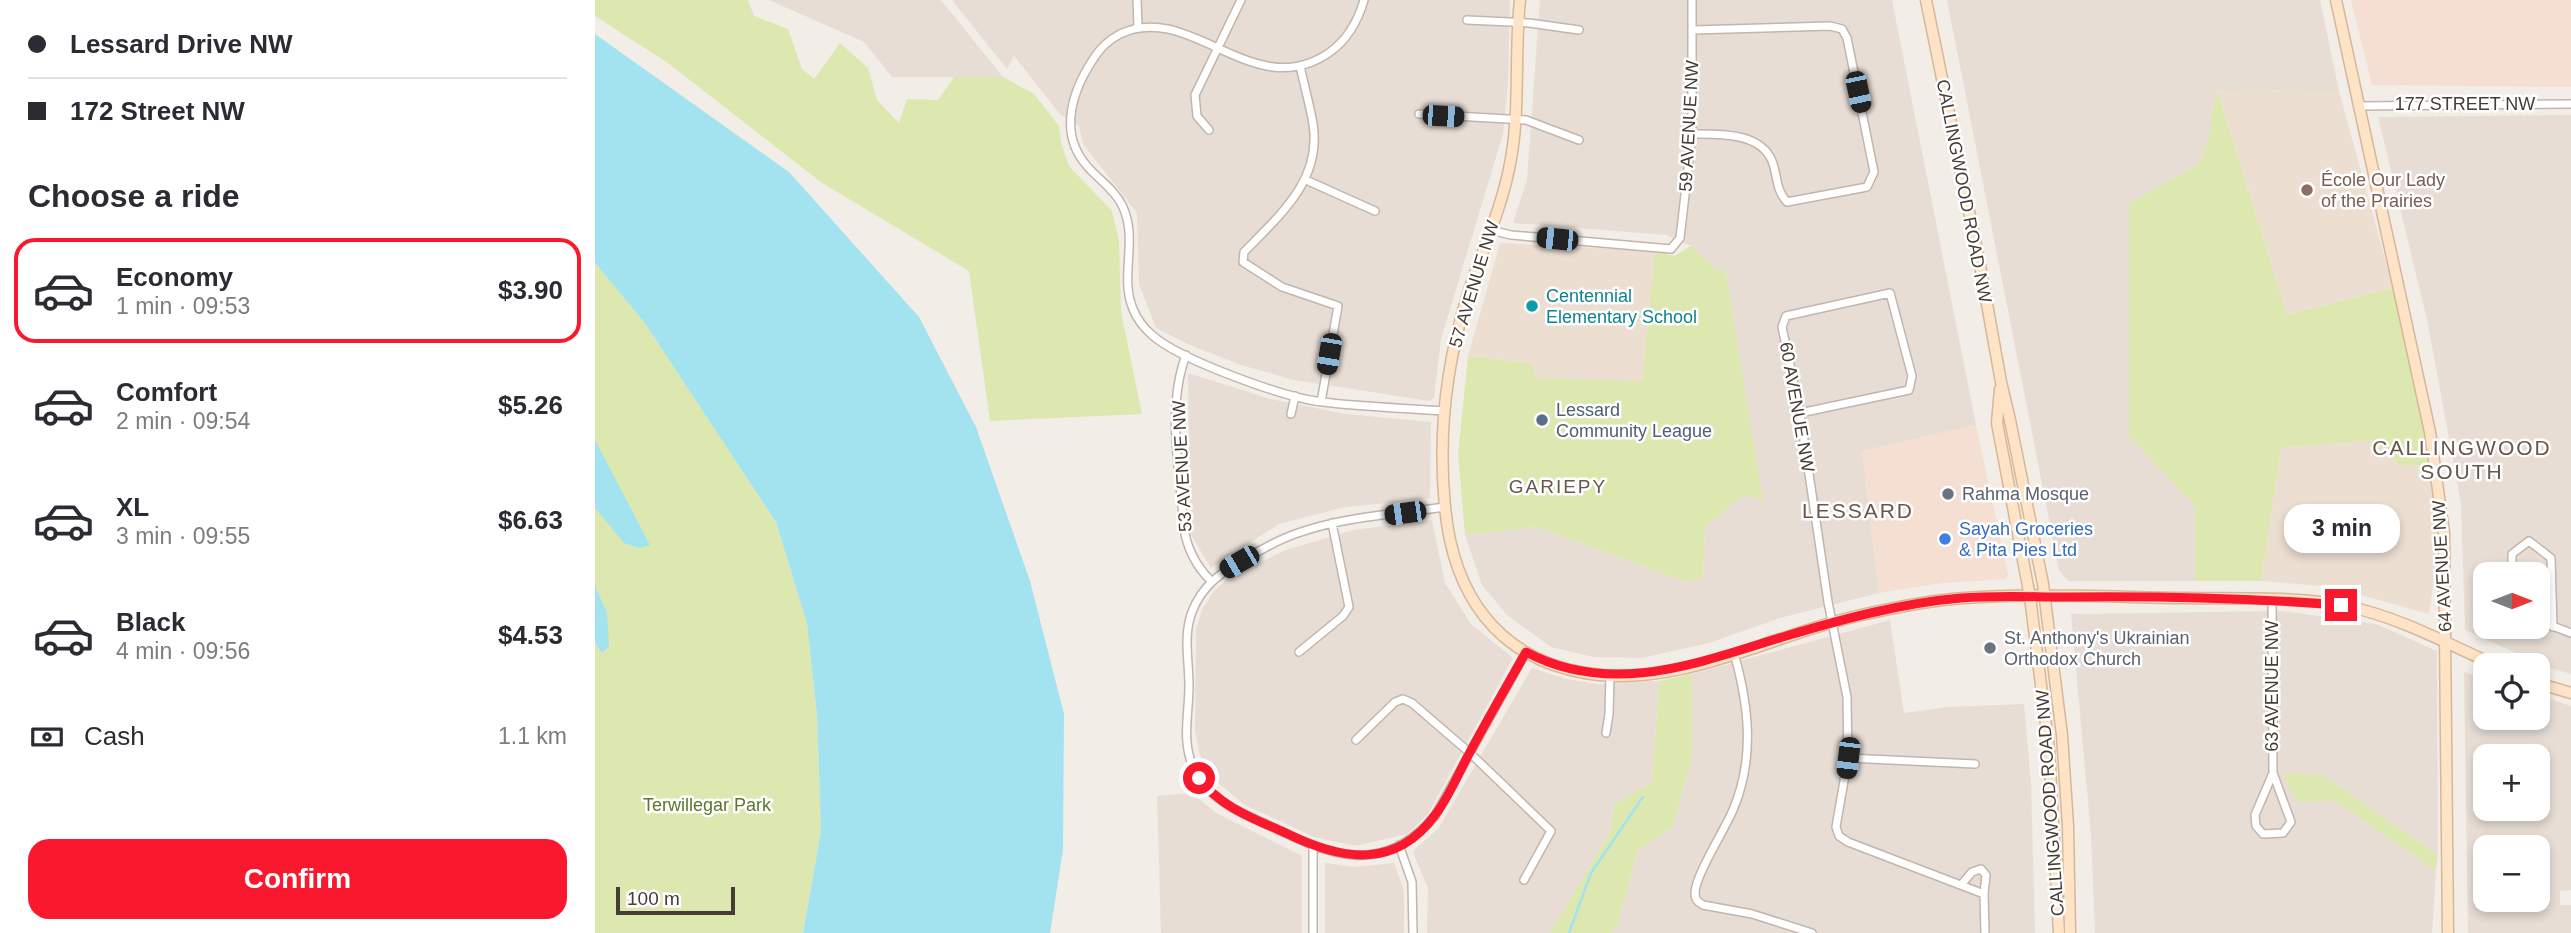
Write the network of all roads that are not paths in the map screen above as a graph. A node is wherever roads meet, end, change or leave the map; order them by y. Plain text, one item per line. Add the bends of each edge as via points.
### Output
1 (1137, 0) edge
2 (1241, 0) edge
3 (1364, 0) edge
4 (1520, 0) edge
5 (1692, 0) edge
6 (2336, 0) edge
7 (1926, 1) edge
8 (1467, 20) dead end
9 (1518, 22) junction
10 (1138, 27) junction
11 (1579, 30) dead end
12 (1693, 30) junction
13 (1217, 47) junction
14 (1300, 66) junction
15 (2571, 104) edge
16 (2360, 106) junction
17 (1419, 114) dead end
18 (1515, 119) junction
19 (1209, 130) dead end
20 (1692, 134) junction
21 (1579, 140) dead end
22 (1306, 180) junction
23 (1375, 211) dead end
24 (1490, 230) junction
25 (1186, 355) junction
26 (2000, 382) junction
27 (1295, 396) junction
28 (1321, 402) junction
29 (1444, 411) junction
30 (1800, 413) junction
31 (1291, 414) dead end
32 (1445, 507) junction
33 (1332, 523) junction
34 (2512, 562) edge
35 (1211, 581) junction
36 (2030, 597) junction
37 (2045, 597) junction
38 (2272, 599) junction
39 (1833, 622) junction
40 (2550, 626) edge
41 (2553, 627) junction
42 (2571, 633) edge
43 (2446, 643) junction
44 (1299, 652) dead end
45 (1526, 652) junction
46 (1734, 653) junction
47 (2473, 655) edge
48 (1610, 676) junction
49 (2550, 686) edge
50 (2571, 693) edge
51 (1606, 733) dead end
52 (1356, 740) dead end
53 (1469, 753) junction
54 (1848, 758) junction
55 (1975, 764) dead end
56 (2273, 773) junction
57 (1399, 845) junction
58 (1313, 846) junction
59 (1524, 880) dead end
60 (1961, 885) junction
61 (1985, 894) junction
62 (1792, 929) edge
63 (1313, 933) edge
64 (1413, 933) edge
65 (1812, 933) edge
66 (1985, 933) edge
67 (2059, 933) edge
68 (2070, 933) edge
69 (2448, 933) edge

1 - 10 street
2 - 13 street
3 - 14 street via 1344,39
4 - 9 street, 57 AVENUE NW
5 - 12 street, 59 AVENUE NW
6 - 16 street, 64 AVENUE NW
7 - 26 street, CALLINGWOOD ROAD NW
8 - 9 street
9 - 11 street
9 - 18 street, 57 AVENUE NW
10 - 13 street via 1177,29
10 - 25 street via 1111,40 1096,54 1072,103 1071,133 1084,162 1112,191 1126,215 1131,246 1128,287 1134,311 1151,335
12 - 20 street, 59 AVENUE NW
12 - 20 street via 1842,29 1874,172 1867,187 1787,202 1779,192 1772,159 1759,146 1733,135
13 - 14 street via 1263,65
13 - 19 street via 1195,95 1197,116
14 - 22 street via 1313,126 1313,157
15 - 16 street, 177 STREET NW
16 - 43 street, 64 AVENUE NW via 2430,432 2444,534
17 - 18 street
18 - 21 street
18 - 24 street, 57 AVENUE NW via 1509,169
20 - 24 street, 59 AVENUE NW via 1680,238 1671,249
22 - 23 street
22 - 28 street via 1290,205 1244,251 1243,262 1282,287 1338,306
24 - 29 street, 57 AVENUE NW via 1459,322
25 - 27 street
25 - 35 street, 53 AVENUE NW via 1176,418 1184,528 1195,561
26 - 36 street, CALLINGWOOD ROAD NW via 1997,423
26 - 37 street, CALLINGWOOD ROAD NW
27 - 28 street
27 - 31 street
28 - 29 street
29 - 32 street, 57 AVENUE NW
30 - 30 street, 60 AVENUE NW via 1783,327 1786,316 1890,293 1912,376 1909,390
30 - 39 street, 60 AVENUE NW
32 - 33 street
32 - 45 street, 57 AVENUE NW via 1453,552 1469,594 1486,619
33 - 35 street via 1283,539
33 - 44 street via 1349,607
34 - 41 street via 2512,554 2529,541 2551,558
35 - 58 street via 1195,605 1188,630 1186,731 1191,763 1209,790 1229,807
36 - 37 street, 57 AVENUE NW
36 - 39 street, 57 AVENUE NW via 1947,600
36 - 67 street, CALLINGWOOD ROAD NW via 2049,749
37 - 38 street, 57 AVENUE NW
37 - 68 street, CALLINGWOOD ROAD NW via 2062,735
38 - 43 street, 57 AVENUE NW via 2355,608 2394,619
38 - 56 street, 63 AVENUE NW
39 - 46 street, 57 AVENUE NW
39 - 54 street, 60 AVENUE NW via 1847,697
40 - 41 street
41 - 42 street
43 - 47 street, 57 AVENUE NW
43 - 69 street, 64 AVENUE NW
45 - 48 street, 57 AVENUE NW via 1556,666
45 - 53 street
46 - 48 street, 57 AVENUE NW via 1685,667
46 - 62 street via 1747,706 1746,764 1736,802 1695,896 1703,905 1752,914
48 - 51 street
49 - 50 street
52 - 53 street via 1403,699
53 - 57 street via 1435,816
53 - 59 street via 1551,831
54 - 55 street
54 - 60 street, 60 AVENUE NW via 1837,820 1839,836
56 - 56 street, 63 AVENUE NW via 2255,815 2263,834 2283,833 2291,822
57 - 58 street via 1357,856
57 - 64 street via 1412,882
58 - 63 street
60 - 61 street
60 - 61 street via 1972,872 1982,869
61 - 66 street
62 - 65 street

